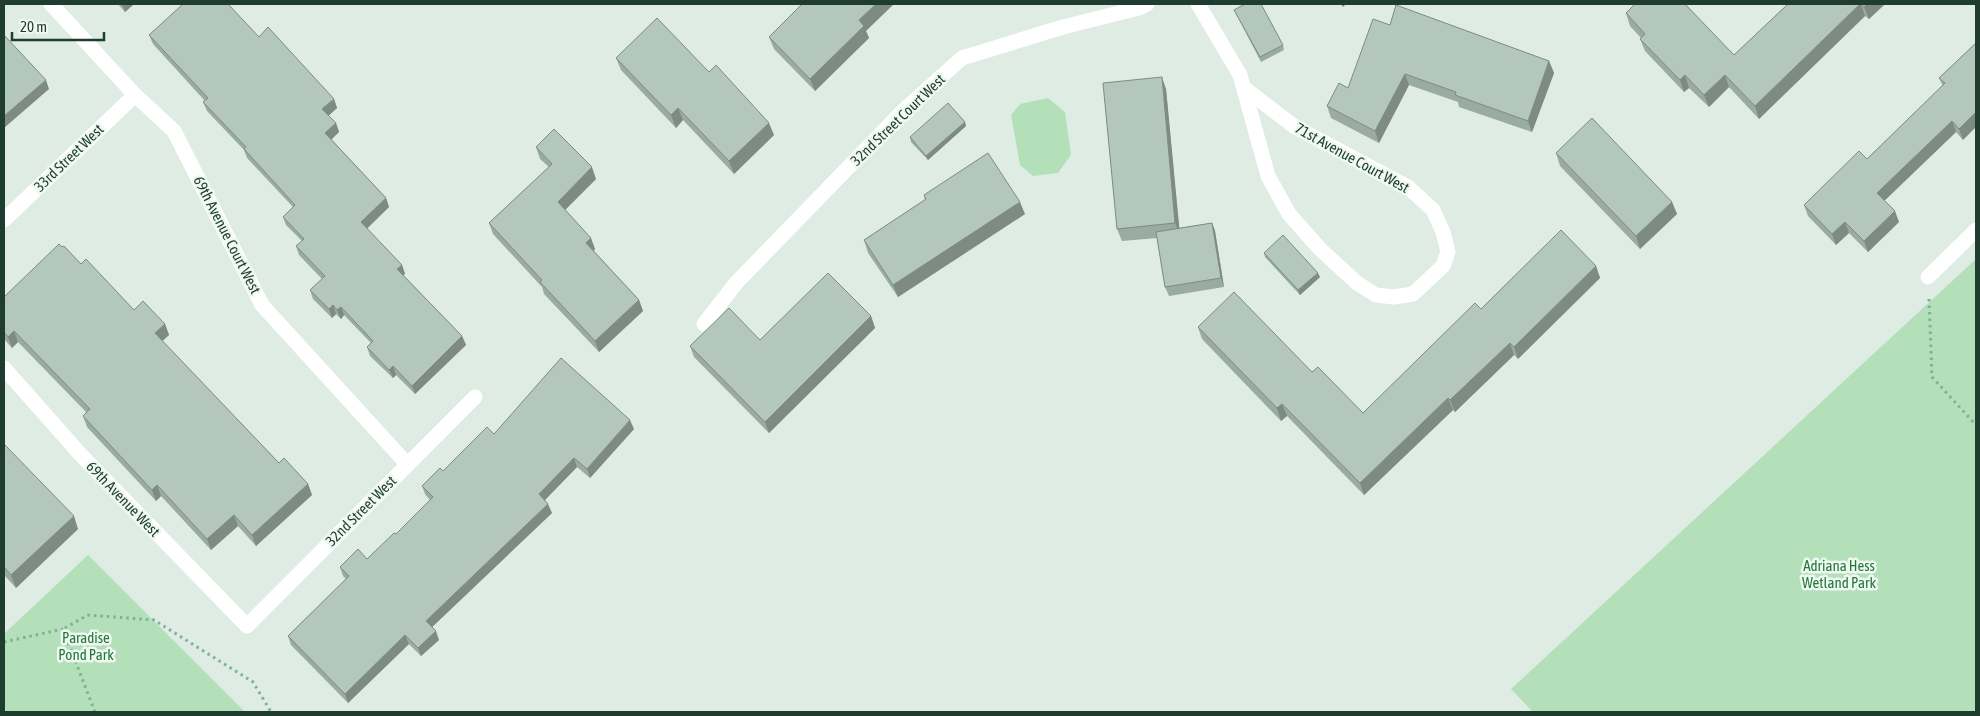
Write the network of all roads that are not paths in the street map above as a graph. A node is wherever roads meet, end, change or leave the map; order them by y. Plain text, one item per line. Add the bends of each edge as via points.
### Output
1 (51, 4) edge
2 (1147, 4) edge
3 (1198, 4) edge
4 (1244, 88) junction
5 (135, 95) junction
6 (4, 220) edge
7 (1976, 230) edge
8 (1928, 277) road end
9 (704, 324) dead end
10 (4, 368) edge
11 (475, 397) dead end
12 (407, 464) junction
13 (247, 626) joint

1 - 5 street, 69th Avenue Court West
2 - 9 street, 32nd Street Court West via 962,58 904,110 737,282
3 - 4 street, 71st Avenue Court West via 1240,75
4 - 4 street, 71st Avenue Court West via 1268,176 1289,214 1357,283 1376,295 1413,294 1444,266 1448,252 1433,210 1408,187 1295,127
5 - 6 street, 33rd Street West
5 - 12 street, 69th Avenue Court West via 174,130 262,305
7 - 8 street
10 - 13 street, 69th Avenue West via 80,454
11 - 12 street, 32nd Street West
12 - 13 street, 32nd Street West

